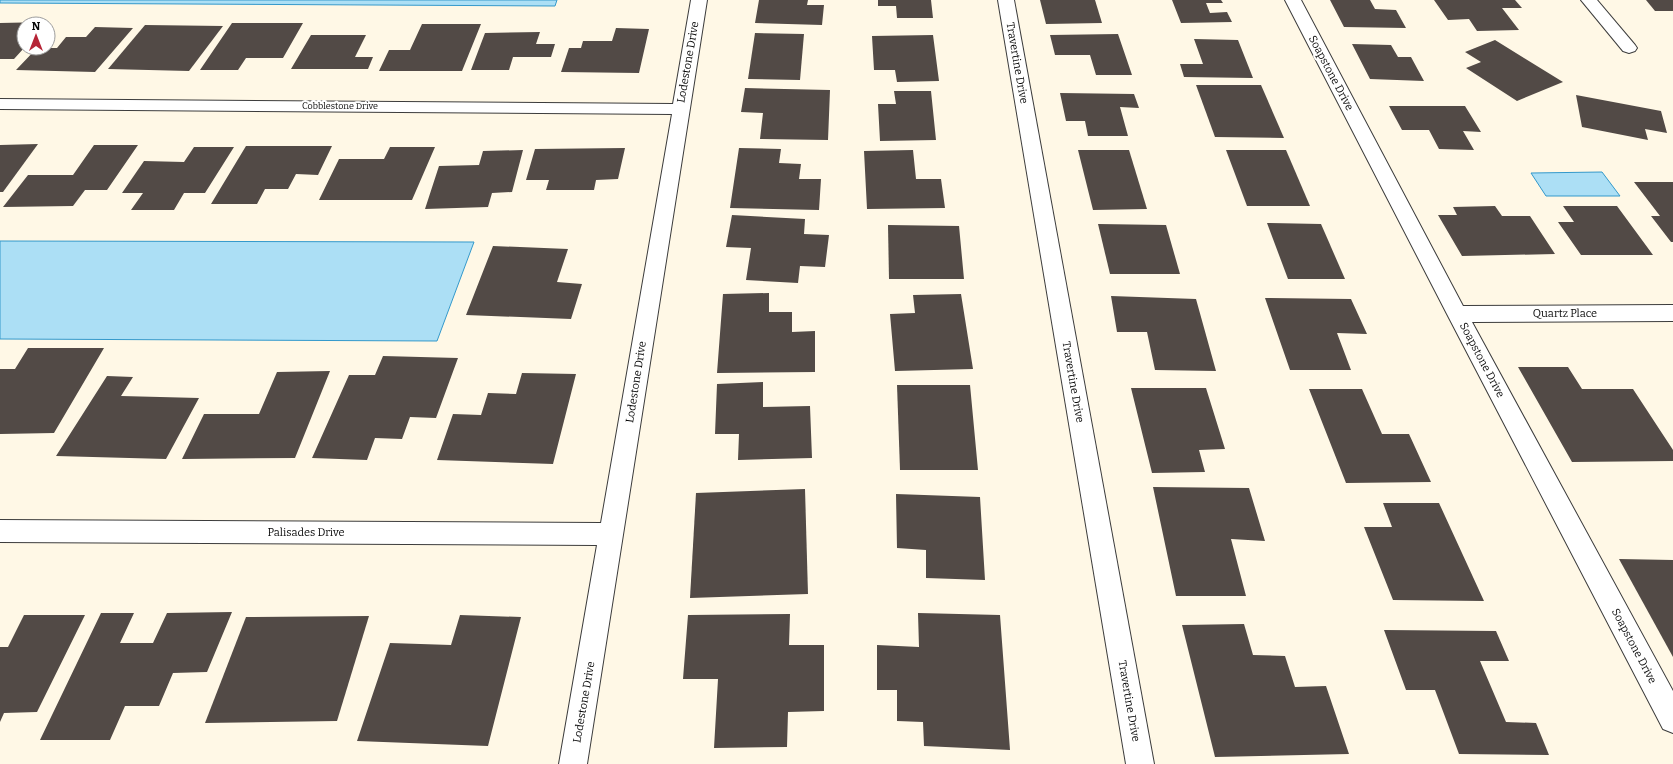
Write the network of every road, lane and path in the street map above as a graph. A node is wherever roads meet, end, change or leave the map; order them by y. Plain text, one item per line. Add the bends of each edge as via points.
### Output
1 (699, 0) edge
2 (1006, 0) edge
3 (1293, 0) edge
4 (1589, 0) edge
5 (1629, 48) dead end
6 (0, 104) edge
7 (680, 109) junction
8 (1673, 313) edge
9 (1457, 314) junction
10 (0, 531) edge
11 (612, 534) junction
12 (1673, 719) edge
13 (573, 764) edge
14 (1140, 764) edge

1 - 7 street, Lodestone Drive
2 - 14 street, Travertine Drive
3 - 9 street, Soapstone Drive
4 - 5 street
6 - 7 street, Cobblestone Drive
7 - 11 street, Lodestone Drive
8 - 9 street, Quartz Place
9 - 12 street, Soapstone Drive
10 - 11 street, Palisades Drive
11 - 13 street, Lodestone Drive

